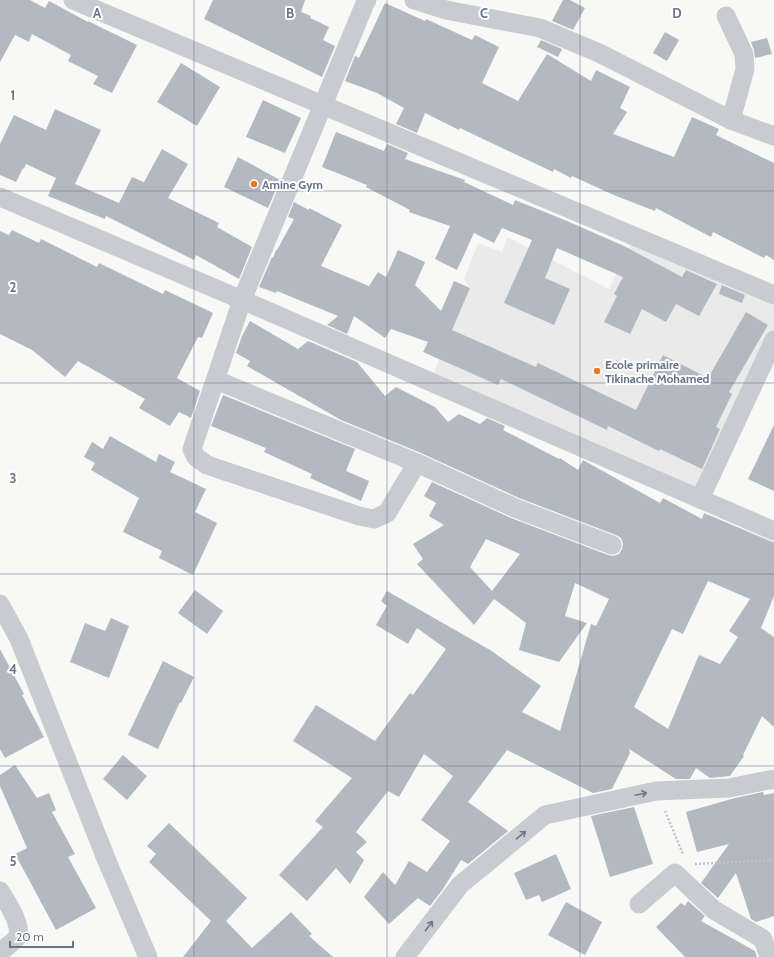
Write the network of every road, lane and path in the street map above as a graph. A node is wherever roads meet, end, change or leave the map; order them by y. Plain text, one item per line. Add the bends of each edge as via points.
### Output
1 (73, 0) edge
2 (366, 0) edge
3 (414, 0) edge
4 (726, 16) dead end
5 (323, 105) junction
6 (731, 120) junction
7 (774, 136) edge
8 (0, 198) edge
9 (774, 295) edge
10 (242, 300) junction
11 (774, 340) edge
12 (216, 380) junction
13 (417, 463) junction
14 (700, 499) junction
15 (774, 531) edge
16 (612, 545) dead end
17 (0, 604) edge
18 (774, 778) edge
19 (670, 823) dead end
20 (684, 858) dead end
21 (774, 860) edge
22 (695, 864) dead end
23 (0, 891) edge
24 (639, 904) dead end
25 (0, 952) edge
26 (148, 957) edge
27 (405, 957) edge
28 (768, 957) edge

1 - 5 street
2 - 5 street
3 - 6 street via 446,10 540,28 599,53
4 - 6 street via 744,54 745,69
5 - 9 street
5 - 10 street
6 - 7 street
8 - 10 street
10 - 12 street
10 - 14 street
11 - 14 street
12 - 13 street
12 - 13 street via 192,449 196,458 207,465 374,519 387,513
13 - 16 street via 515,508
14 - 15 street
17 - 26 street via 19,639 104,854
27 -> 18 street via 460,885 545,815 656,791 729,788
19 - 20 path
21 - 22 path
23 - 25 street via 18,930 16,937
24 - 28 street via 676,873 714,910 763,940

